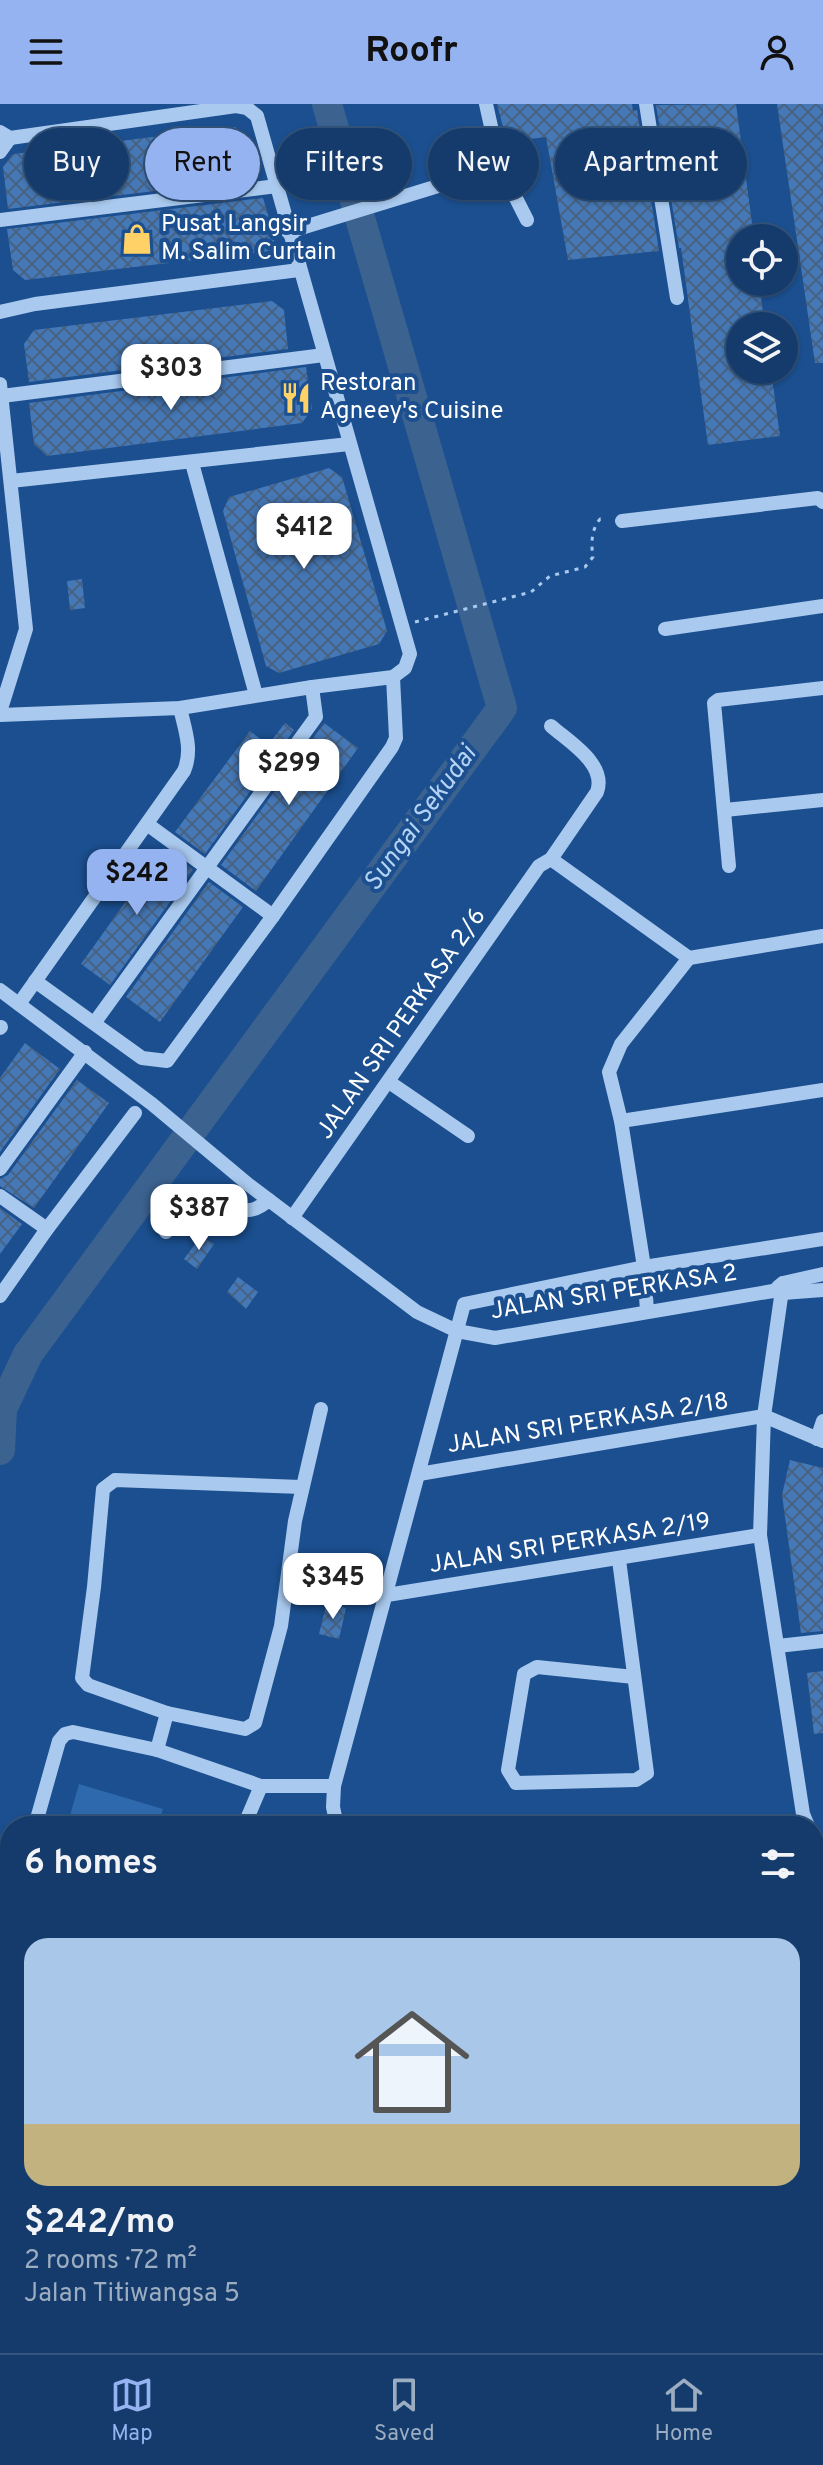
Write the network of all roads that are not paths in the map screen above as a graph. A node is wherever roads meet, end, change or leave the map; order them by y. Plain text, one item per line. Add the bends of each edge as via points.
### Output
1 (486, 104) edge
2 (646, 104) edge
3 (491, 128) edge
4 (5, 135) edge
5 (0, 152) edge
6 (276, 182) edge
7 (276, 186) edge
8 (428, 188) edge
9 (280, 200) edge
10 (517, 200) edge
11 (0, 220) edge
12 (527, 220) dead end
13 (288, 232) junction
14 (299, 270) junction
15 (677, 298) dead end
16 (0, 312) edge
17 (324, 355) junction
18 (1, 390) edge
19 (349, 444) junction
20 (192, 463) junction
21 (11, 481) junction
22 (821, 500) edge
23 (622, 521) road end
24 (823, 606) edge
25 (665, 629) dead end
26 (393, 677) junction
27 (312, 687) junction
28 (823, 688) edge
29 (256, 695) junction
30 (180, 708) junction
31 (0, 714) edge
32 (551, 726) dead end
33 (823, 800) edge
34 (725, 810) junction
35 (147, 824) junction
36 (551, 859) junction
37 (729, 866) dead end
38 (205, 867) junction
39 (273, 916) junction
40 (823, 936) edge
41 (689, 958) junction
42 (35, 981) junction
43 (0, 990) edge
44 (19, 1004) junction
45 (95, 1022) junction
46 (85, 1052) junction
47 (389, 1082) junction
48 (823, 1090) edge
49 (135, 1113) dead end
50 (621, 1121) junction
51 (468, 1136) dead end
52 (0, 1169) edge
53 (0, 1196) edge
54 (269, 1200) junction
55 (292, 1218) junction
56 (47, 1229) junction
57 (166, 1232) dead end
58 (823, 1239) edge
59 (644, 1267) junction
60 (823, 1274) edge
61 (780, 1289) junction
62 (823, 1290) edge
63 (0, 1296) edge
64 (647, 1311) junction
65 (457, 1331) junction
66 (321, 1409) dead end
67 (764, 1416) junction
68 (823, 1421) edge
69 (820, 1440) edge
70 (419, 1474) junction
71 (301, 1487) junction
72 (760, 1535) junction
73 (619, 1560) junction
74 (387, 1595) junction
75 (823, 1641) edge
76 (778, 1646) junction
77 (634, 1677) junction
78 (167, 1713) junction
79 (157, 1750) junction
80 (261, 1786) junction
81 (334, 1786) junction
82 (38, 1816) edge
83 (248, 1816) edge
84 (335, 1816) edge
85 (804, 1816) edge

1 - 3 street
2 - 15 street
4 - 5 street
4 - 6 street via 236,106 257,116
7 - 11 street
8 - 13 street
9 - 13 street
10 - 12 street
13 - 14 street
14 - 16 street
14 - 17 street
17 - 18 street
17 - 19 street
18 - 21 street
19 - 20 street
19 - 26 street via 410,654 405,668
20 - 21 street
20 - 29 street
21 - 31 street via 26,629
22 - 23 street
24 - 25 street
26 - 27 street
26 - 39 street via 392,747
27 - 29 street
27 - 38 street via 316,717
28 - 34 street via 714,703
29 - 30 street
30 - 31 street
30 - 35 street via 188,760
32 - 36 street, JALAN SRI PERKASA 2/6 via 593,762 600,785
33 - 34 street
34 - 37 street
35 - 38 street
35 - 42 street
36 - 41 street
36 - 47 street, JALAN SRI PERKASA 2/6 via 539,866
38 - 39 street
38 - 45 street
39 - 45 street via 167,1061 142,1058
40 - 41 street
41 - 50 street via 621,1044 609,1072
42 - 44 street
42 - 45 street
43 - 44 street, JALAN SRI PERKASA 2
44 - 46 street, JALAN SRI PERKASA 2
46 - 52 street
46 - 54 street, JALAN SRI PERKASA 2
47 - 51 street
47 - 55 street, JALAN SRI PERKASA 2/6
48 - 50 street
49 - 56 street
50 - 59 street
53 - 56 street
54 - 55 street, JALAN SRI PERKASA 2
54 - 57 street via 257,1211 202,1201
55 - 65 street, JALAN SRI PERKASA 2 via 417,1312
56 - 63 street
58 - 59 street
59 - 64 street
59 - 65 street via 468,1301 460,1311
60 - 61 street, JALAN SRI PERKASA 2
61 - 62 street, JALAN SRI PERKASA 2
61 - 64 street, JALAN SRI PERKASA 2
61 - 67 street
64 - 65 street, JALAN SRI PERKASA 2 via 495,1338
65 - 70 street
66 - 71 street
67 - 69 street
67 - 70 street, JALAN SRI PERKASA 2/18
67 - 72 street
68 - 69 street
70 - 74 street
71 - 78 street via 281,1626 255,1723 245,1729
71 - 78 street via 115,1480 103,1489 82,1678 88,1685
72 - 73 street, JALAN SRI PERKASA 2/19
72 - 76 street
73 - 74 street, JALAN SRI PERKASA 2/19
73 - 77 street
74 - 81 street
75 - 76 street
76 - 85 street
77 - 77 street via 647,1773 636,1780 516,1783 508,1770 524,1674 537,1667
78 - 79 street
79 - 80 street
79 - 82 street via 65,1734
80 - 81 street
80 - 83 street
81 - 84 street

